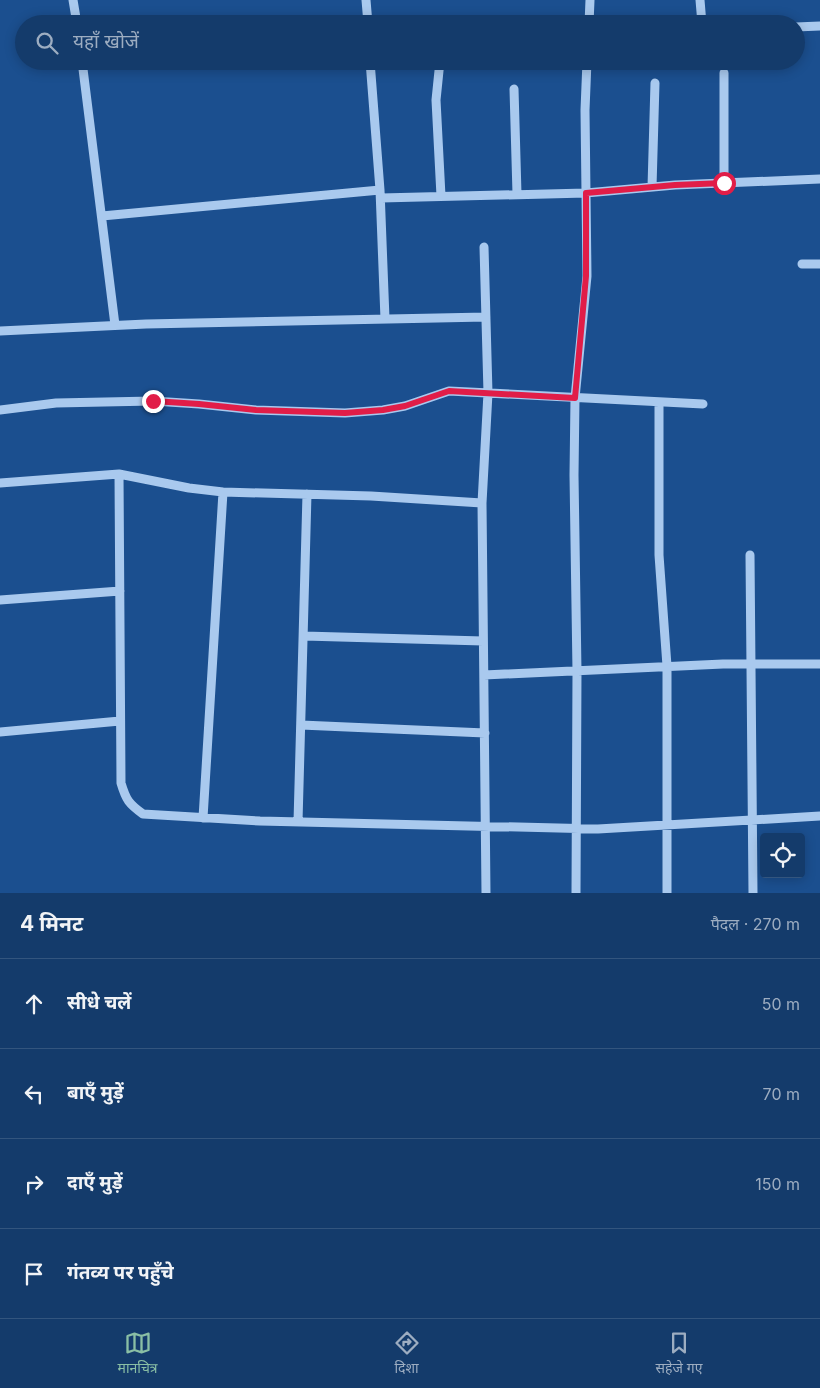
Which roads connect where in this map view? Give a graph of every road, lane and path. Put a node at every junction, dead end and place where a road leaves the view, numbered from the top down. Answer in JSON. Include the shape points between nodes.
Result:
{"nodes":[{"id":1,"x":73,"y":0,"type":"edge"},
{"id":2,"x":366,"y":0,"type":"edge"},
{"id":3,"x":590,"y":0,"type":"edge"},
{"id":4,"x":700,"y":0,"type":"edge"},
{"id":5,"x":75,"y":15,"type":"edge"},
{"id":6,"x":367,"y":15,"type":"edge"},
{"id":7,"x":589,"y":15,"type":"edge"},
{"id":8,"x":701,"y":15,"type":"edge"},
{"id":9,"x":820,"y":26,"type":"edge"},
{"id":10,"x":805,"y":27,"type":"edge"},
{"id":11,"x":83,"y":70,"type":"edge"},
{"id":12,"x":371,"y":70,"type":"edge"},
{"id":13,"x":439,"y":70,"type":"edge"},
{"id":14,"x":587,"y":70,"type":"edge"},
{"id":15,"x":724,"y":73,"type":"dead end"},
{"id":16,"x":655,"y":83,"type":"dead end"},
{"id":17,"x":514,"y":89,"type":"dead end"},
{"id":18,"x":820,"y":179,"type":"edge"},
{"id":19,"x":724,"y":183,"type":"junction"},
{"id":20,"x":652,"y":187,"type":"junction"},
{"id":21,"x":586,"y":193,"type":"junction"},
{"id":22,"x":381,"y":194,"type":"junction"},
{"id":23,"x":517,"y":194,"type":"junction"},
{"id":24,"x":441,"y":196,"type":"junction"},
{"id":25,"x":102,"y":216,"type":"junction"},
{"id":26,"x":484,"y":247,"type":"dead end"},
{"id":27,"x":802,"y":264,"type":"dead end"},
{"id":28,"x":820,"y":264,"type":"edge"},
{"id":29,"x":486,"y":317,"type":"junction"},
{"id":30,"x":385,"y":319,"type":"junction"},
{"id":31,"x":115,"y":325,"type":"junction"},
{"id":32,"x":0,"y":330,"type":"edge"},
{"id":33,"x":488,"y":393,"type":"junction"},
{"id":34,"x":575,"y":398,"type":"junction"},
{"id":35,"x":659,"y":402,"type":"junction"},
{"id":36,"x":703,"y":404,"type":"dead end"},
{"id":37,"x":0,"y":410,"type":"edge"},
{"id":38,"x":120,"y":474,"type":"junction"},
{"id":39,"x":0,"y":483,"type":"edge"},
{"id":40,"x":223,"y":492,"type":"junction"},
{"id":41,"x":307,"y":494,"type":"junction"},
{"id":42,"x":482,"y":503,"type":"junction"},
{"id":43,"x":750,"y":555,"type":"dead end"},
{"id":44,"x":120,"y":591,"type":"junction"},
{"id":45,"x":0,"y":600,"type":"edge"},
{"id":46,"x":304,"y":636,"type":"junction"},
{"id":47,"x":483,"y":641,"type":"junction"},
{"id":48,"x":750,"y":664,"type":"junction"},
{"id":49,"x":820,"y":664,"type":"edge"},
{"id":50,"x":666,"y":666,"type":"junction"},
{"id":51,"x":577,"y":671,"type":"junction"},
{"id":52,"x":484,"y":675,"type":"junction"},
{"id":53,"x":120,"y":721,"type":"junction"},
{"id":54,"x":301,"y":725,"type":"junction"},
{"id":55,"x":0,"y":732,"type":"edge"},
{"id":56,"x":485,"y":734,"type":"junction"},
{"id":57,"x":820,"y":816,"type":"edge"},
{"id":58,"x":203,"y":818,"type":"junction"},
{"id":59,"x":753,"y":820,"type":"junction"},
{"id":60,"x":298,"y":822,"type":"junction"},
{"id":61,"x":667,"y":825,"type":"junction"},
{"id":62,"x":486,"y":826,"type":"junction"},
{"id":63,"x":575,"y":827,"type":"junction"},
{"id":64,"x":486,"y":893,"type":"edge"},
{"id":65,"x":576,"y":893,"type":"edge"},
{"id":66,"x":667,"y":893,"type":"edge"},
{"id":67,"x":754,"y":893,"type":"edge"}],
"edges":[{"from":1,"to":5,"type":"street"},
{"from":2,"to":6,"type":"street"},
{"from":3,"to":7,"type":"street"},
{"from":4,"to":8,"type":"street"},
{"from":9,"to":10,"type":"street"},
{"from":11,"to":25,"type":"street"},
{"from":12,"to":22,"type":"street"},
{"from":13,"to":24,"type":"street","via":[[436,100]]},
{"from":14,"to":21,"type":"street"},
{"from":15,"to":19,"type":"street"},
{"from":16,"to":20,"type":"street"},
{"from":17,"to":23,"type":"street"},
{"from":18,"to":19,"type":"street"},
{"from":19,"to":20,"type":"street"},
{"from":20,"to":21,"type":"street"},
{"from":21,"to":23,"type":"street"},
{"from":21,"to":34,"type":"street","via":[[586,276]]},
{"from":22,"to":24,"type":"street"},
{"from":22,"to":25,"type":"street"},
{"from":22,"to":30,"type":"street"},
{"from":23,"to":24,"type":"street"},
{"from":25,"to":31,"type":"street"},
{"from":26,"to":29,"type":"street"},
{"from":27,"to":28,"type":"street"},
{"from":29,"to":30,"type":"street"},
{"from":29,"to":33,"type":"street"},
{"from":30,"to":31,"type":"street"},
{"from":31,"to":32,"type":"street"},
{"from":33,"to":34,"type":"street"},
{"from":33,"to":37,"type":"street","via":[[449,391],[405,406],[345,413],[256,410],[153,401],[56,403]]},
{"from":33,"to":42,"type":"street"},
{"from":34,"to":35,"type":"street"},
{"from":34,"to":51,"type":"street"},
{"from":35,"to":36,"type":"street"},
{"from":35,"to":50,"type":"street","via":[[659,555]]},
{"from":38,"to":39,"type":"street"},
{"from":38,"to":40,"type":"street"},
{"from":38,"to":44,"type":"street"},
{"from":40,"to":41,"type":"street"},
{"from":40,"to":58,"type":"street"},
{"from":41,"to":42,"type":"street"},
{"from":41,"to":46,"type":"street"},
{"from":42,"to":47,"type":"street"},
{"from":43,"to":48,"type":"street"},
{"from":44,"to":45,"type":"street"},
{"from":44,"to":53,"type":"street"},
{"from":46,"to":47,"type":"street"},
{"from":46,"to":54,"type":"street"},
{"from":47,"to":52,"type":"street"},
{"from":48,"to":49,"type":"street"},
{"from":48,"to":50,"type":"street"},
{"from":48,"to":59,"type":"street"},
{"from":50,"to":51,"type":"street"},
{"from":50,"to":61,"type":"street"},
{"from":51,"to":52,"type":"street"},
{"from":51,"to":63,"type":"street"},
{"from":52,"to":56,"type":"street"},
{"from":53,"to":55,"type":"street"},
{"from":53,"to":58,"type":"street","via":[[122,783],[132,806],[144,814]]},
{"from":54,"to":56,"type":"street"},
{"from":54,"to":60,"type":"street"},
{"from":56,"to":62,"type":"street"},
{"from":57,"to":59,"type":"street"},
{"from":58,"to":60,"type":"street"},
{"from":59,"to":61,"type":"street"},
{"from":59,"to":67,"type":"street"},
{"from":60,"to":62,"type":"street"},
{"from":61,"to":63,"type":"street"},
{"from":61,"to":66,"type":"street"},
{"from":62,"to":63,"type":"street"},
{"from":62,"to":64,"type":"street"},
{"from":63,"to":65,"type":"street"}]}
